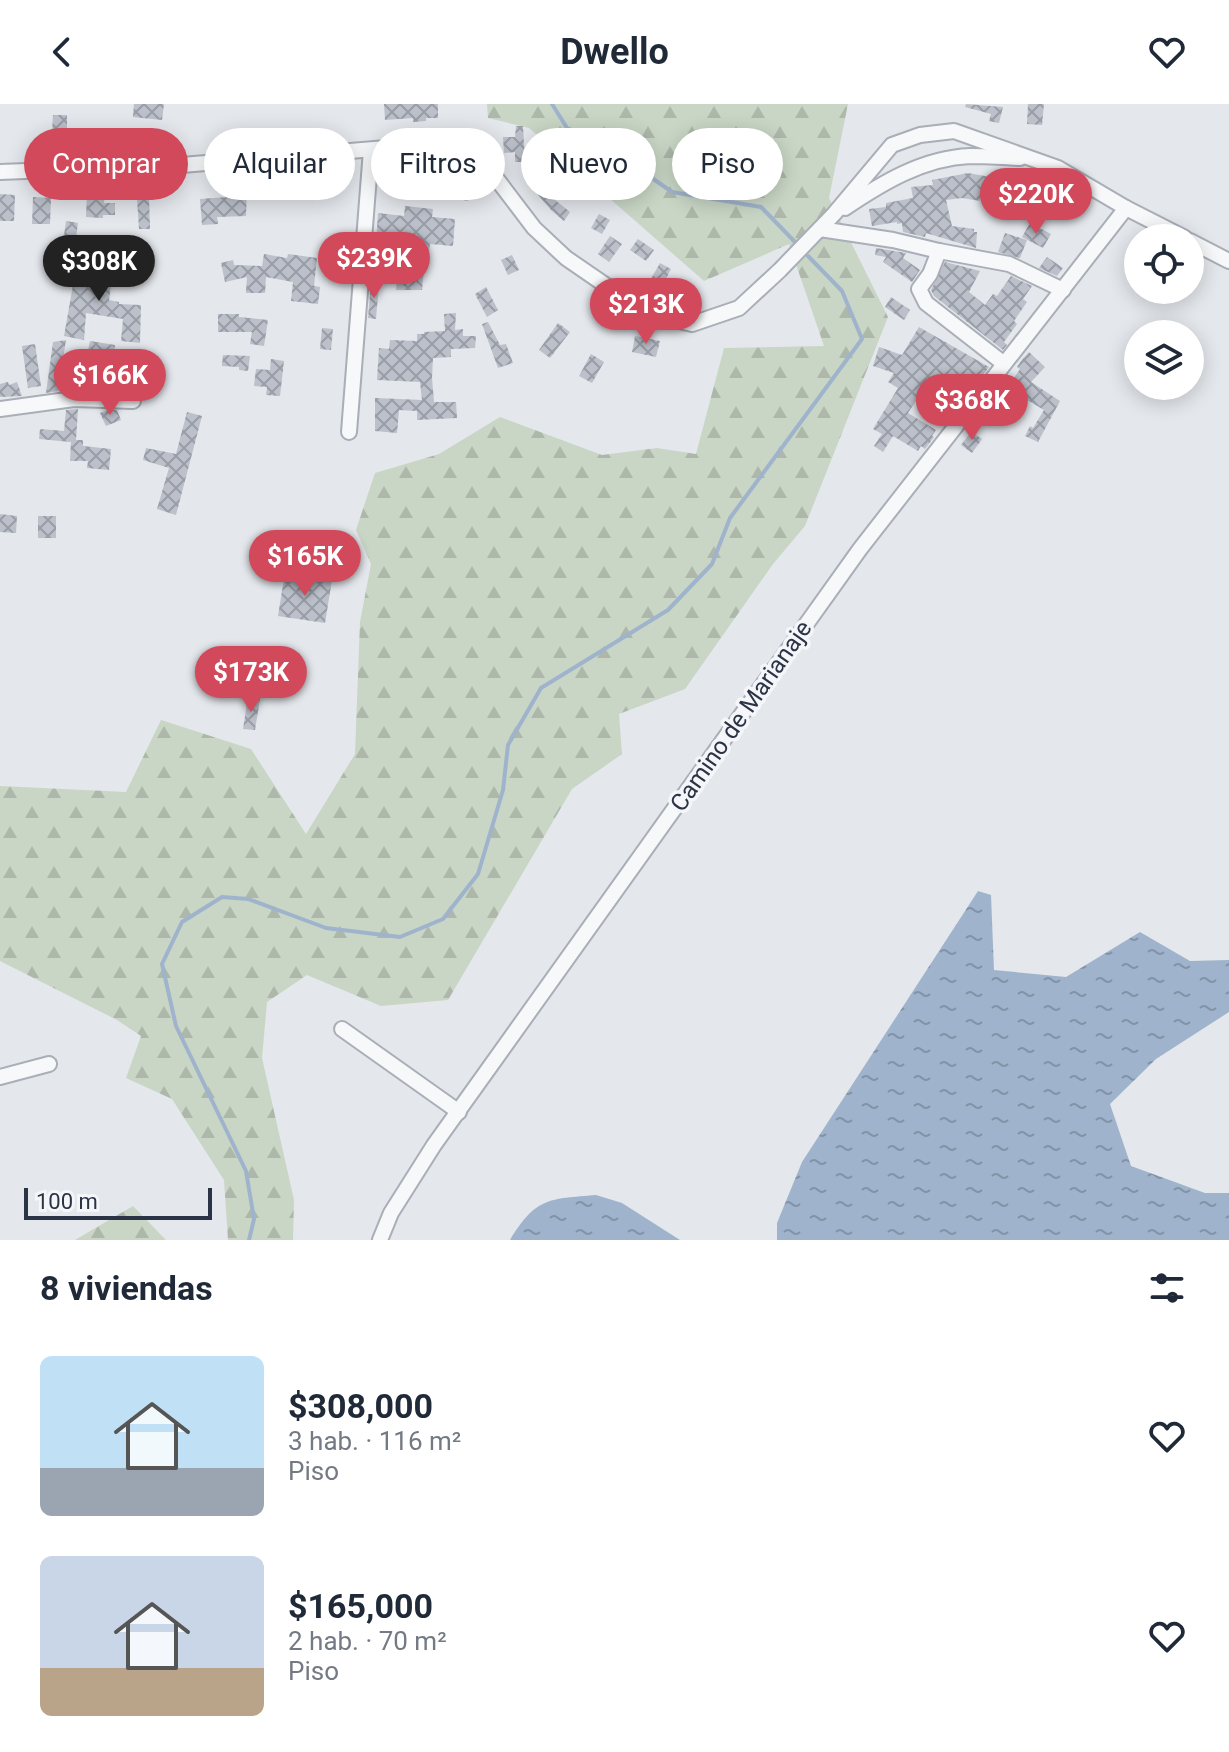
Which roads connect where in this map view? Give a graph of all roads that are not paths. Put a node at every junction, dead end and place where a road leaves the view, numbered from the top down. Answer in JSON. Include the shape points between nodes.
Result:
{"nodes":[{"id":1,"x":371,"y":150,"type":"joint"},
{"id":2,"x":1033,"y":158,"type":"junction"},
{"id":3,"x":0,"y":172,"type":"edge"},
{"id":4,"x":505,"y":190,"type":"edge"},
{"id":5,"x":1126,"y":208,"type":"junction"},
{"id":6,"x":834,"y":214,"type":"junction"},
{"id":7,"x":1157,"y":224,"type":"edge"},
{"id":8,"x":820,"y":229,"type":"junction"},
{"id":9,"x":1204,"y":248,"type":"edge"},
{"id":10,"x":939,"y":251,"type":"junction"},
{"id":11,"x":1229,"y":261,"type":"edge"},
{"id":12,"x":1063,"y":290,"type":"junction"},
{"id":13,"x":1003,"y":363,"type":"junction"},
{"id":14,"x":133,"y":401,"type":"dead end"},
{"id":15,"x":0,"y":409,"type":"edge"},
{"id":16,"x":349,"y":432,"type":"dead end"},
{"id":17,"x":342,"y":1029,"type":"dead end"},
{"id":18,"x":49,"y":1064,"type":"dead end"},
{"id":19,"x":0,"y":1077,"type":"edge"},
{"id":20,"x":459,"y":1112,"type":"junction"},
{"id":21,"x":380,"y":1240,"type":"edge"}],
"edges":[{"from":1,"to":3,"type":"street"},
{"from":1,"to":16,"type":"street"},
{"from":2,"to":5,"type":"street"},
{"from":2,"to":6,"type":"street","via":[[967,156],[923,165]]},
{"from":2,"to":6,"type":"street","via":[[954,131],[920,135],[892,145]]},
{"from":4,"to":8,"type":"street","via":[[566,258],[646,313],[692,324],[739,308]]},
{"from":5,"to":7,"type":"street"},
{"from":5,"to":12,"type":"street","name":"Camino de Marianaje"},
{"from":6,"to":8,"type":"street"},
{"from":8,"to":10,"type":"street"},
{"from":9,"to":11,"type":"street"},
{"from":10,"to":12,"type":"street","via":[[1009,264]]},
{"from":10,"to":13,"type":"street","via":[[919,289],[926,303]]},
{"from":12,"to":13,"type":"street","name":"Camino de Marianaje"},
{"from":13,"to":20,"type":"street","name":"Camino de Marianaje","via":[[860,549]]},
{"from":14,"to":15,"type":"street","via":[[74,399]]},
{"from":17,"to":20,"type":"street"},
{"from":18,"to":19,"type":"street"},
{"from":20,"to":21,"type":"street","name":"Camino de Marianaje","via":[[391,1213]]}]}
